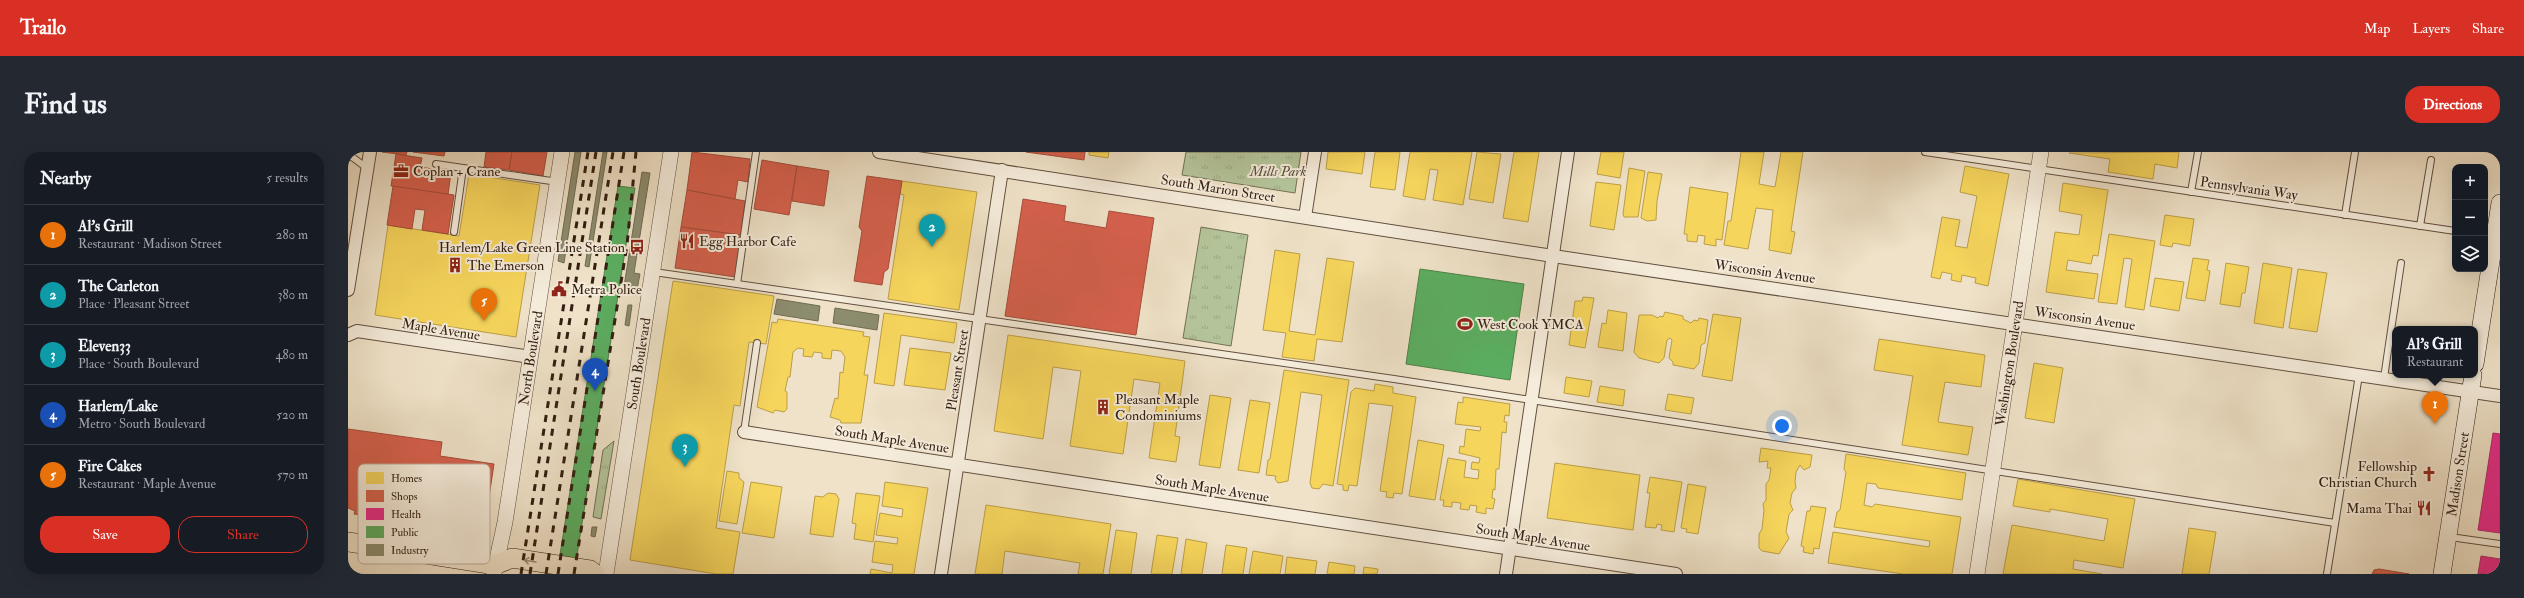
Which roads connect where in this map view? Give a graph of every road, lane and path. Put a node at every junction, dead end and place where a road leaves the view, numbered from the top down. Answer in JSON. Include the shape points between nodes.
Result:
{"nodes":[{"id":1,"x":370,"y":152,"type":"edge"},
{"id":2,"x":562,"y":152,"type":"edge"},
{"id":3,"x":671,"y":152,"type":"edge"},
{"id":4,"x":756,"y":152,"type":"edge"},
{"id":5,"x":879,"y":152,"type":"edge"},
{"id":6,"x":1315,"y":152,"type":"edge"},
{"id":7,"x":1568,"y":152,"type":"edge"},
{"id":8,"x":1925,"y":152,"type":"edge"},
{"id":9,"x":2041,"y":152,"type":"edge"},
{"id":10,"x":2198,"y":152,"type":"edge"},
{"id":11,"x":2355,"y":152,"type":"edge"},
{"id":12,"x":348,"y":154,"type":"edge"},
{"id":13,"x":937,"y":157,"type":"edge"},
{"id":14,"x":2431,"y":160,"type":"dead end"},
{"id":15,"x":436,"y":164,"type":"dead end"},
{"id":16,"x":367,"y":168,"type":"junction"},
{"id":17,"x":463,"y":168,"type":"junction"},
{"id":18,"x":2038,"y":169,"type":"junction"},
{"id":19,"x":1002,"y":170,"type":"junction"},
{"id":20,"x":558,"y":182,"type":"junction"},
{"id":21,"x":2192,"y":192,"type":"junction"},
{"id":22,"x":2500,"y":203,"type":"edge"},
{"id":23,"x":2345,"y":215,"type":"junction"},
{"id":24,"x":1305,"y":217,"type":"junction"},
{"id":25,"x":2420,"y":226,"type":"junction"},
{"id":26,"x":2452,"y":231,"type":"edge"},
{"id":27,"x":454,"y":232,"type":"dead end"},
{"id":28,"x":2490,"y":236,"type":"edge"},
{"id":29,"x":1553,"y":256,"type":"junction"},
{"id":30,"x":2402,"y":264,"type":"dead end"},
{"id":31,"x":652,"y":272,"type":"junction"},
{"id":32,"x":737,"y":284,"type":"junction"},
{"id":33,"x":348,"y":290,"type":"edge"},
{"id":34,"x":980,"y":319,"type":"junction"},
{"id":35,"x":2015,"y":323,"type":"junction"},
{"id":36,"x":2392,"y":326,"type":"edge"},
{"id":37,"x":2392,"y":327,"type":"edge"},
{"id":38,"x":348,"y":334,"type":"edge"},
{"id":39,"x":2478,"y":338,"type":"edge"},
{"id":40,"x":757,"y":343,"type":"dead end"},
{"id":41,"x":531,"y":357,"type":"junction"},
{"id":42,"x":2359,"y":374,"type":"junction"},
{"id":43,"x":2384,"y":378,"type":"junction"},
{"id":44,"x":2472,"y":383,"type":"edge"},
{"id":45,"x":2500,"y":396,"type":"edge"},
{"id":46,"x":1532,"y":400,"type":"junction"},
{"id":47,"x":744,"y":432,"type":"joint"},
{"id":48,"x":958,"y":464,"type":"junction"},
{"id":49,"x":1992,"y":470,"type":"junction"},
{"id":50,"x":2335,"y":523,"type":"junction"},
{"id":51,"x":2448,"y":537,"type":"junction"},
{"id":52,"x":348,"y":542,"type":"edge"},
{"id":53,"x":358,"y":544,"type":"edge"},
{"id":54,"x":2500,"y":544,"type":"edge"},
{"id":55,"x":1509,"y":548,"type":"junction"},
{"id":56,"x":462,"y":564,"type":"edge"},
{"id":57,"x":498,"y":571,"type":"edge"},
{"id":58,"x":595,"y":574,"type":"edge"},
{"id":59,"x":606,"y":574,"type":"edge"},
{"id":60,"x":941,"y":574,"type":"edge"},
{"id":61,"x":1506,"y":574,"type":"edge"},
{"id":62,"x":1676,"y":574,"type":"edge"},
{"id":63,"x":1977,"y":574,"type":"edge"},
{"id":64,"x":2327,"y":574,"type":"edge"},
{"id":65,"x":2442,"y":574,"type":"edge"}],
"edges":[{"from":1,"to":16,"type":"street"},
{"from":2,"to":20,"type":"street","name":"North Boulevard"},
{"from":3,"to":31,"type":"street","name":"South Boulevard"},
{"from":4,"to":32,"type":"lane"},
{"from":5,"to":13,"type":"street","name":"South Marion Street"},
{"from":6,"to":24,"type":"street"},
{"from":7,"to":29,"type":"street"},
{"from":8,"to":18,"type":"lane","name":"Pennsylvania Way"},
{"from":9,"to":18,"type":"street","name":"Washington Boulevard"},
{"from":10,"to":21,"type":"lane"},
{"from":11,"to":23,"type":"lane"},
{"from":12,"to":16,"type":"lane"},
{"from":13,"to":19,"type":"street","name":"South Marion Street"},
{"from":14,"to":25,"type":"lane"},
{"from":15,"to":17,"type":"lane"},
{"from":16,"to":33,"type":"street"},
{"from":17,"to":20,"type":"lane"},
{"from":17,"to":27,"type":"lane"},
{"from":18,"to":21,"type":"lane","name":"Pennsylvania Way"},
{"from":18,"to":35,"type":"street","name":"Washington Boulevard"},
{"from":19,"to":24,"type":"street","name":"South Marion Street"},
{"from":19,"to":34,"type":"street","name":"Pleasant Street"},
{"from":20,"to":41,"type":"street","name":"North Boulevard"},
{"from":21,"to":23,"type":"lane","name":"Pennsylvania Way"},
{"from":22,"to":28,"type":"main road"},
{"from":23,"to":25,"type":"lane","name":"Pennsylvania Way"},
{"from":24,"to":29,"type":"street","name":"South Marion Street"},
{"from":25,"to":26,"type":"lane","name":"Pennsylvania Way"},
{"from":28,"to":39,"type":"main road"},
{"from":29,"to":35,"type":"street","name":"Wisconsin Avenue"},
{"from":29,"to":46,"type":"street"},
{"from":30,"to":36,"type":"lane"},
{"from":31,"to":32,"type":"lane"},
{"from":31,"to":59,"type":"street","name":"South Boulevard"},
{"from":32,"to":34,"type":"lane","via":[[765,292]]},
{"from":34,"to":46,"type":"lane"},
{"from":34,"to":48,"type":"street","name":"Pleasant Street"},
{"from":35,"to":42,"type":"street","name":"Wisconsin Avenue"},
{"from":35,"to":49,"type":"street","name":"Washington Boulevard"},
{"from":37,"to":43,"type":"lane"},
{"from":38,"to":41,"type":"street","name":"Maple Avenue","via":[[357,332]]},
{"from":40,"to":47,"type":"lane"},
{"from":41,"to":57,"type":"street","name":"North Boulevard"},
{"from":42,"to":43,"type":"street","name":"Wisconsin Avenue"},
{"from":42,"to":50,"type":"lane"},
{"from":43,"to":44,"type":"street","name":"Wisconsin Avenue"},
{"from":44,"to":45,"type":"street","name":"Wisconsin Avenue"},
{"from":44,"to":51,"type":"main road","name":"Madison Street"},
{"from":46,"to":49,"type":"lane"},
{"from":46,"to":55,"type":"street"},
{"from":47,"to":48,"type":"street","name":"South Maple Avenue"},
{"from":48,"to":55,"type":"street","name":"South Maple Avenue"},
{"from":48,"to":60,"type":"street","name":"Pleasant Street"},
{"from":49,"to":50,"type":"lane"},
{"from":49,"to":63,"type":"street","name":"Washington Boulevard"},
{"from":50,"to":64,"type":"lane"},
{"from":51,"to":54,"type":"lane"},
{"from":51,"to":65,"type":"main road","name":"Madison Street"},
{"from":52,"to":53,"type":"main road"},
{"from":55,"to":61,"type":"street"},
{"from":55,"to":62,"type":"street","name":"South Maple Avenue"},
{"from":56,"to":57,"type":"main road"},
{"from":58,"to":57,"type":"main road","one_way":true,"via":[[590,570],[512,558]]}]}
